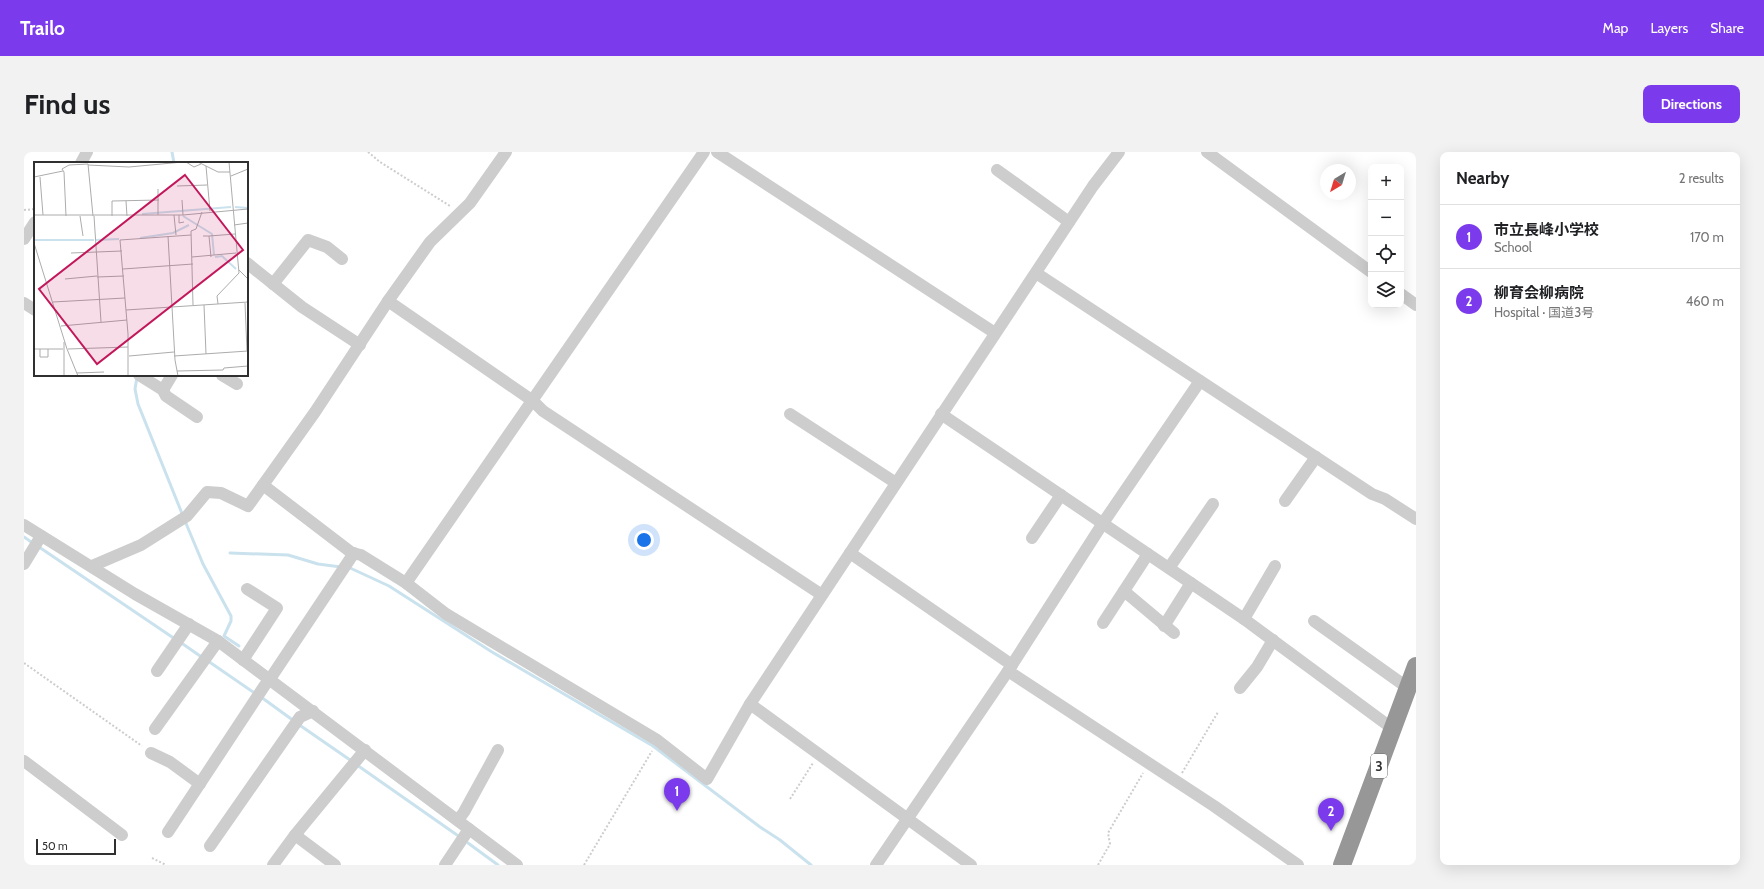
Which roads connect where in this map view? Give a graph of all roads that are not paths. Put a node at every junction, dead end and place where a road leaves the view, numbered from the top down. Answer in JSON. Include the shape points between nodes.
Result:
{"nodes":[{"id":1,"x":87,"y":152,"type":"edge"},
{"id":2,"x":506,"y":152,"type":"edge"},
{"id":3,"x":704,"y":152,"type":"edge"},
{"id":4,"x":717,"y":152,"type":"edge"},
{"id":5,"x":1119,"y":152,"type":"edge"},
{"id":6,"x":1207,"y":152,"type":"edge"},
{"id":7,"x":82,"y":162,"type":"edge"},
{"id":8,"x":997,"y":170,"type":"dead end"},
{"id":9,"x":1069,"y":222,"type":"junction"},
{"id":10,"x":34,"y":224,"type":"edge"},
{"id":11,"x":24,"y":239,"type":"edge"},
{"id":12,"x":342,"y":259,"type":"dead end"},
{"id":13,"x":248,"y":265,"type":"edge"},
{"id":14,"x":1368,"y":270,"type":"edge"},
{"id":15,"x":1036,"y":272,"type":"junction"},
{"id":16,"x":273,"y":284,"type":"junction"},
{"id":17,"x":1404,"y":296,"type":"edge"},
{"id":18,"x":388,"y":301,"type":"junction"},
{"id":19,"x":24,"y":303,"type":"edge"},
{"id":20,"x":1416,"y":305,"type":"edge"},
{"id":21,"x":34,"y":309,"type":"edge"},
{"id":22,"x":995,"y":333,"type":"junction"},
{"id":23,"x":360,"y":345,"type":"junction"},
{"id":24,"x":142,"y":376,"type":"edge"},
{"id":25,"x":171,"y":376,"type":"edge"},
{"id":26,"x":224,"y":376,"type":"edge"},
{"id":27,"x":1200,"y":380,"type":"junction"},
{"id":28,"x":237,"y":384,"type":"dead end"},
{"id":29,"x":163,"y":390,"type":"junction"},
{"id":30,"x":533,"y":401,"type":"junction"},
{"id":31,"x":790,"y":414,"type":"dead end"},
{"id":32,"x":941,"y":414,"type":"junction"},
{"id":33,"x":197,"y":417,"type":"dead end"},
{"id":34,"x":1316,"y":457,"type":"junction"},
{"id":35,"x":896,"y":483,"type":"junction"},
{"id":36,"x":263,"y":485,"type":"junction"},
{"id":37,"x":1061,"y":495,"type":"junction"},
{"id":38,"x":1285,"y":501,"type":"dead end"},
{"id":39,"x":1212,"y":504,"type":"dead end"},
{"id":40,"x":1416,"y":519,"type":"edge"},
{"id":41,"x":1103,"y":523,"type":"junction"},
{"id":42,"x":24,"y":525,"type":"edge"},
{"id":43,"x":41,"y":536,"type":"junction"},
{"id":44,"x":1032,"y":538,"type":"dead end"},
{"id":45,"x":354,"y":553,"type":"junction"},
{"id":46,"x":850,"y":553,"type":"junction"},
{"id":47,"x":1148,"y":554,"type":"junction"},
{"id":48,"x":24,"y":564,"type":"edge"},
{"id":49,"x":92,"y":566,"type":"junction"},
{"id":50,"x":1274,"y":566,"type":"dead end"},
{"id":51,"x":1170,"y":568,"type":"junction"},
{"id":52,"x":406,"y":583,"type":"junction"},
{"id":53,"x":1191,"y":583,"type":"junction"},
{"id":54,"x":247,"y":589,"type":"dead end"},
{"id":55,"x":1124,"y":591,"type":"junction"},
{"id":56,"x":822,"y":595,"type":"junction"},
{"id":57,"x":1244,"y":619,"type":"junction"},
{"id":58,"x":1314,"y":621,"type":"dead end"},
{"id":59,"x":189,"y":624,"type":"junction"},
{"id":60,"x":1103,"y":624,"type":"dead end"},
{"id":61,"x":1273,"y":640,"type":"junction"},
{"id":62,"x":218,"y":641,"type":"junction"},
{"id":63,"x":242,"y":660,"type":"junction"},
{"id":64,"x":1416,"y":666,"type":"edge"},
{"id":65,"x":1010,"y":668,"type":"junction"},
{"id":66,"x":158,"y":671,"type":"dead end"},
{"id":67,"x":267,"y":682,"type":"junction"},
{"id":68,"x":1240,"y":688,"type":"dead end"},
{"id":69,"x":1408,"y":688,"type":"junction"},
{"id":70,"x":750,"y":704,"type":"junction"},
{"id":71,"x":313,"y":711,"type":"junction"},
{"id":72,"x":155,"y":728,"type":"dead end"},
{"id":73,"x":1393,"y":728,"type":"junction"},
{"id":74,"x":365,"y":750,"type":"junction"},
{"id":75,"x":498,"y":750,"type":"dead end"},
{"id":76,"x":151,"y":753,"type":"road end"},
{"id":77,"x":24,"y":761,"type":"edge"},
{"id":78,"x":200,"y":784,"type":"junction"},
{"id":79,"x":908,"y":818,"type":"junction"},
{"id":80,"x":458,"y":820,"type":"junction"},
{"id":81,"x":469,"y":830,"type":"junction"},
{"id":82,"x":168,"y":832,"type":"dead end"},
{"id":83,"x":122,"y":835,"type":"dead end"},
{"id":84,"x":295,"y":835,"type":"junction"},
{"id":85,"x":210,"y":846,"type":"dead end"},
{"id":86,"x":273,"y":865,"type":"edge"},
{"id":87,"x":335,"y":865,"type":"edge"},
{"id":88,"x":445,"y":865,"type":"edge"},
{"id":89,"x":517,"y":865,"type":"edge"},
{"id":90,"x":876,"y":865,"type":"edge"},
{"id":91,"x":971,"y":865,"type":"edge"},
{"id":92,"x":1298,"y":865,"type":"edge"},
{"id":93,"x":1342,"y":865,"type":"edge"}],
"edges":[{"from":1,"to":7,"type":"street"},
{"from":2,"to":18,"type":"street","via":[[470,203],[430,242]]},
{"from":3,"to":30,"type":"street"},
{"from":4,"to":22,"type":"street"},
{"from":5,"to":9,"type":"street"},
{"from":6,"to":14,"type":"street"},
{"from":8,"to":9,"type":"street"},
{"from":9,"to":15,"type":"street"},
{"from":10,"to":11,"type":"street"},
{"from":12,"to":16,"type":"street","via":[[327,247],[308,240]]},
{"from":13,"to":16,"type":"street"},
{"from":15,"to":22,"type":"street"},
{"from":15,"to":27,"type":"street"},
{"from":16,"to":23,"type":"street","via":[[302,307]]},
{"from":17,"to":20,"type":"street"},
{"from":18,"to":23,"type":"street"},
{"from":18,"to":30,"type":"street"},
{"from":19,"to":21,"type":"street"},
{"from":22,"to":32,"type":"street"},
{"from":23,"to":36,"type":"street"},
{"from":24,"to":29,"type":"street"},
{"from":25,"to":29,"type":"street"},
{"from":26,"to":28,"type":"street"},
{"from":27,"to":34,"type":"street"},
{"from":27,"to":41,"type":"street"},
{"from":29,"to":33,"type":"street","via":[[166,396]]},
{"from":30,"to":52,"type":"street"},
{"from":30,"to":56,"type":"street","via":[[543,411]]},
{"from":31,"to":35,"type":"street"},
{"from":32,"to":35,"type":"street"},
{"from":32,"to":37,"type":"street"},
{"from":34,"to":38,"type":"street"},
{"from":34,"to":40,"type":"street"},
{"from":35,"to":46,"type":"street"},
{"from":36,"to":45,"type":"street"},
{"from":36,"to":49,"type":"street","via":[[248,506],[221,493],[207,492],[188,516],[141,545]]},
{"from":37,"to":41,"type":"street"},
{"from":37,"to":44,"type":"street"},
{"from":39,"to":51,"type":"street"},
{"from":41,"to":47,"type":"street"},
{"from":41,"to":65,"type":"street"},
{"from":42,"to":43,"type":"street"},
{"from":43,"to":48,"type":"street"},
{"from":43,"to":49,"type":"street"},
{"from":45,"to":52,"type":"street","via":[[362,555]]},
{"from":45,"to":67,"type":"street"},
{"from":46,"to":56,"type":"street"},
{"from":46,"to":65,"type":"street"},
{"from":47,"to":51,"type":"street"},
{"from":47,"to":55,"type":"street"},
{"from":49,"to":59,"type":"street"},
{"from":50,"to":57,"type":"street"},
{"from":51,"to":53,"type":"street"},
{"from":52,"to":70,"type":"street","via":[[446,614],[656,740],[707,778]]},
{"from":53,"to":55,"type":"street","via":[[1169,629]]},
{"from":53,"to":57,"type":"street"},
{"from":54,"to":63,"type":"street","via":[[277,608]]},
{"from":55,"to":60,"type":"street"},
{"from":56,"to":70,"type":"street"},
{"from":57,"to":61,"type":"street"},
{"from":58,"to":69,"type":"street"},
{"from":59,"to":62,"type":"street"},
{"from":59,"to":66,"type":"street"},
{"from":61,"to":68,"type":"street","via":[[1257,667]]},
{"from":61,"to":73,"type":"street"},
{"from":62,"to":63,"type":"street"},
{"from":62,"to":72,"type":"street"},
{"from":63,"to":67,"type":"street"},
{"from":64,"to":69,"type":"highway","number":"3"},
{"from":65,"to":79,"type":"street"},
{"from":65,"to":92,"type":"street"},
{"from":67,"to":71,"type":"street"},
{"from":67,"to":78,"type":"street"},
{"from":69,"to":73,"type":"highway","number":"3"},
{"from":70,"to":79,"type":"street"},
{"from":71,"to":74,"type":"street"},
{"from":71,"to":85,"type":"street","via":[[300,717]]},
{"from":73,"to":93,"type":"highway","number":"3"},
{"from":74,"to":80,"type":"street"},
{"from":74,"to":84,"type":"street"},
{"from":75,"to":80,"type":"street"},
{"from":76,"to":78,"type":"street","via":[[170,762]]},
{"from":77,"to":83,"type":"street"},
{"from":78,"to":82,"type":"street"},
{"from":79,"to":90,"type":"street"},
{"from":79,"to":91,"type":"street"},
{"from":80,"to":81,"type":"street"},
{"from":81,"to":88,"type":"street"},
{"from":81,"to":89,"type":"street"},
{"from":84,"to":86,"type":"street"},
{"from":84,"to":87,"type":"street"}]}
